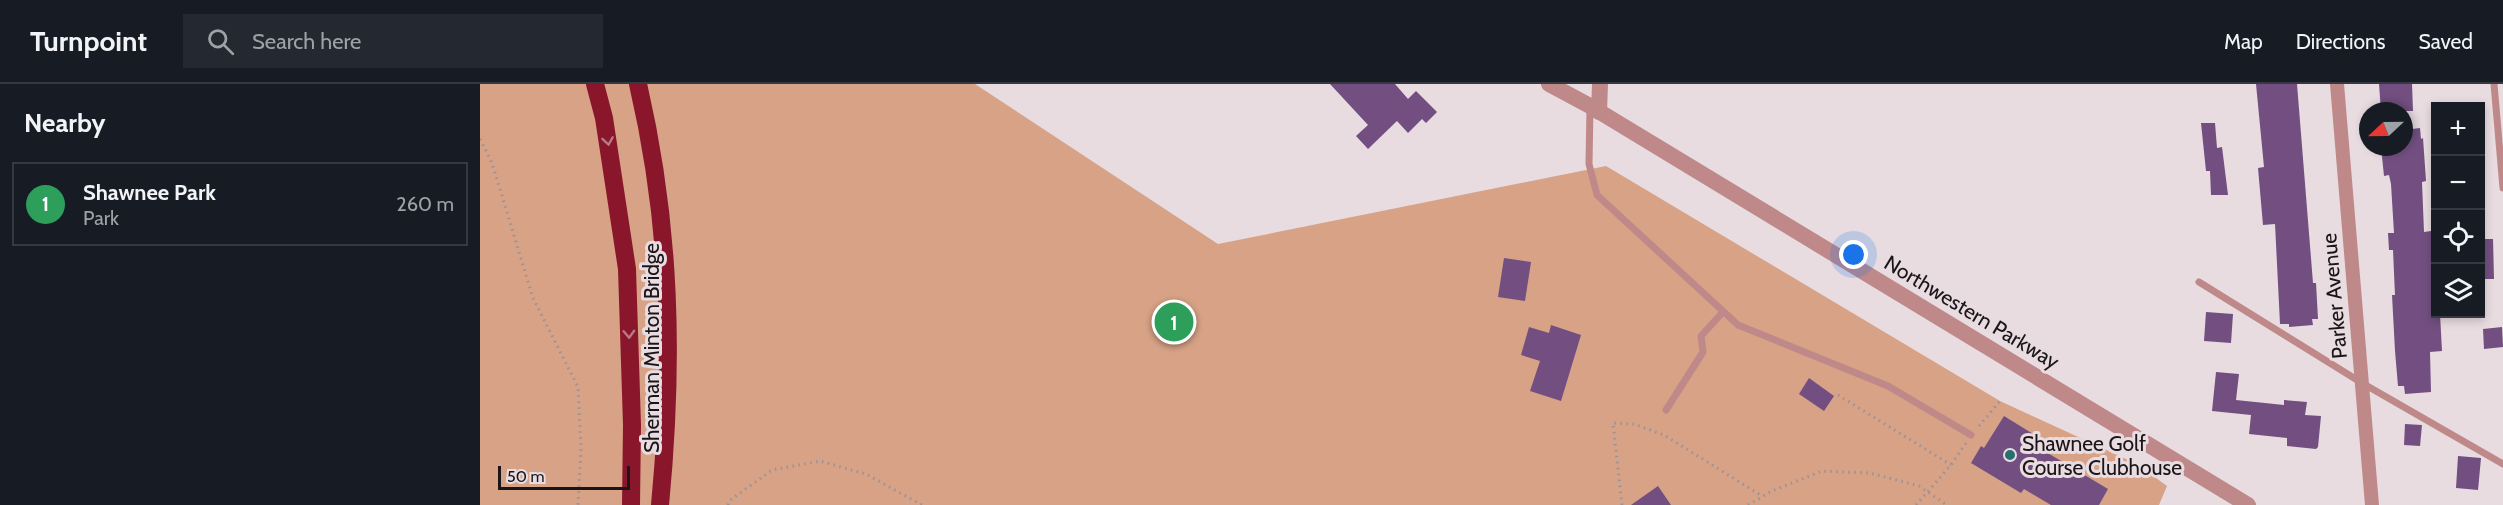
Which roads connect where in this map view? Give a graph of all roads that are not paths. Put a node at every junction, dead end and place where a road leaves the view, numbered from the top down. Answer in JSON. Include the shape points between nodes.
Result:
{"nodes":[{"id":1,"x":595,"y":84,"type":"edge"},
{"id":2,"x":638,"y":84,"type":"edge"},
{"id":3,"x":650,"y":84,"type":"edge"},
{"id":4,"x":1549,"y":84,"type":"edge"},
{"id":5,"x":1600,"y":84,"type":"edge"},
{"id":6,"x":2337,"y":84,"type":"edge"},
{"id":7,"x":2494,"y":84,"type":"edge"},
{"id":8,"x":1594,"y":109,"type":"junction"},
{"id":9,"x":2503,"y":188,"type":"edge"},
{"id":10,"x":2199,"y":282,"type":"dead end"},
{"id":11,"x":1723,"y":312,"type":"junction"},
{"id":12,"x":2362,"y":383,"type":"junction"},
{"id":13,"x":1666,"y":410,"type":"dead end"},
{"id":14,"x":1971,"y":435,"type":"road end"},
{"id":15,"x":2503,"y":464,"type":"edge"},
{"id":16,"x":631,"y":505,"type":"edge"},
{"id":17,"x":660,"y":505,"type":"edge"},
{"id":18,"x":670,"y":505,"type":"edge"},
{"id":19,"x":2248,"y":505,"type":"edge"},
{"id":20,"x":2372,"y":505,"type":"edge"}],
"edges":[{"from":1,"to":16,"type":"highway","name":"Sherman Minton Bridge","one_way":true,"via":[[604,118],[627,269],[633,425]]},
{"from":2,"to":17,"type":"highway","via":[[651,139],[662,218],[668,326],[667,429]]},
{"from":3,"to":18,"type":"highway","name":"Sherman Minton Bridge","via":[[663,152],[676,266],[677,406]]},
{"from":4,"to":8,"type":"street","name":"Northwestern Parkway"},
{"from":5,"to":8,"type":"street"},
{"from":6,"to":12,"type":"street","name":"Parker Avenue"},
{"from":7,"to":9,"type":"lane"},
{"from":8,"to":11,"type":"lane","via":[[1589,164],[1597,195]]},
{"from":8,"to":19,"type":"street","name":"Northwestern Parkway"},
{"from":10,"to":12,"type":"lane"},
{"from":11,"to":13,"type":"lane","via":[[1701,336],[1703,352]]},
{"from":11,"to":14,"type":"lane","via":[[1738,325],[1888,386]]},
{"from":12,"to":15,"type":"lane"},
{"from":12,"to":20,"type":"street","name":"Parker Avenue"}]}
